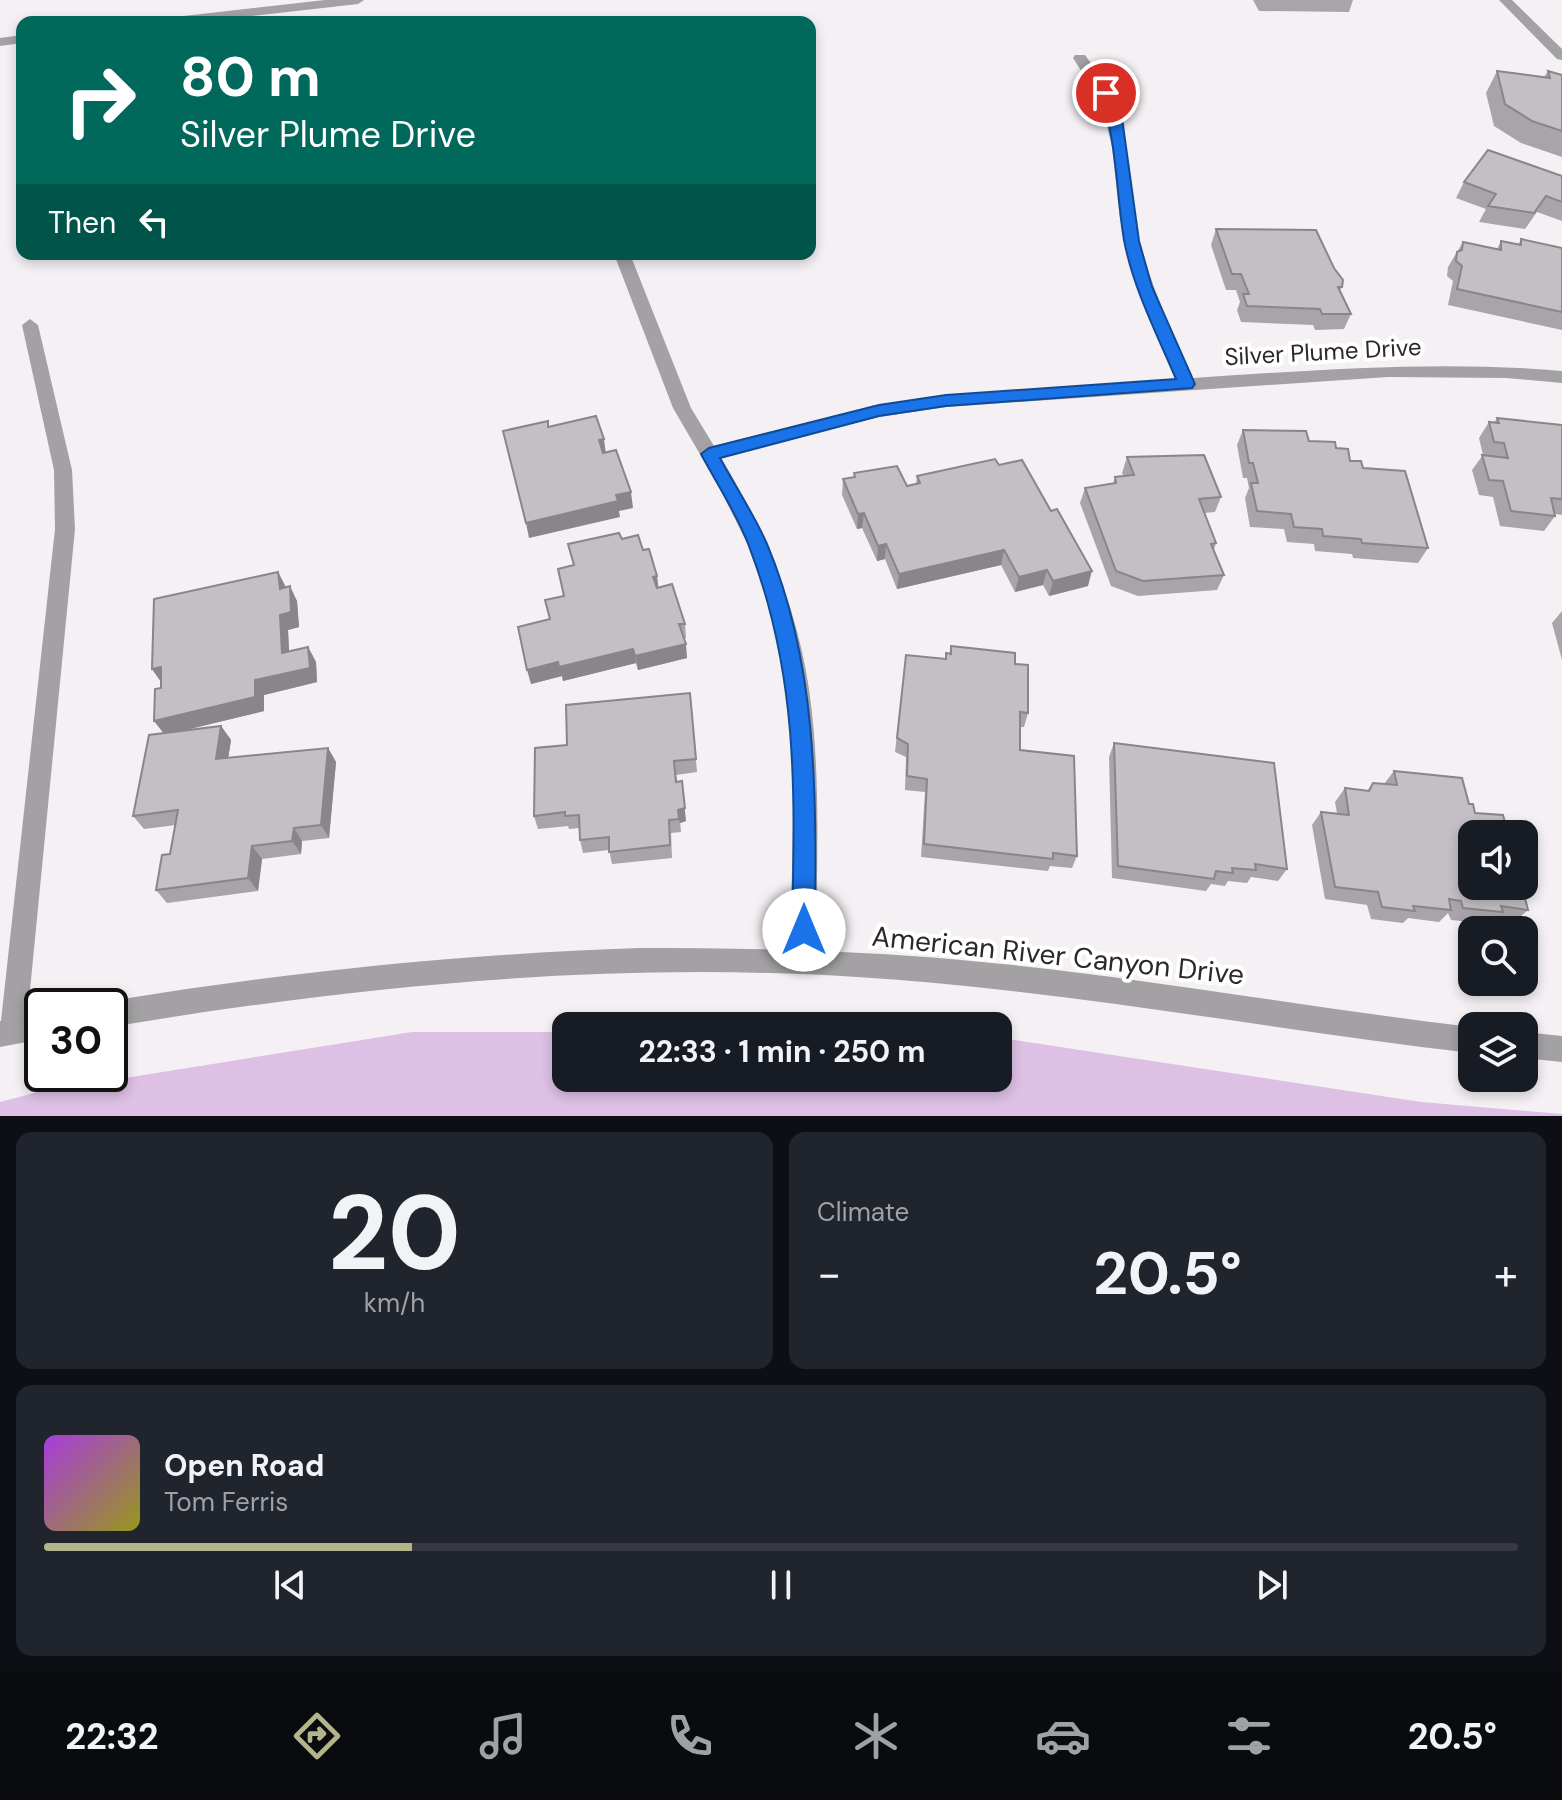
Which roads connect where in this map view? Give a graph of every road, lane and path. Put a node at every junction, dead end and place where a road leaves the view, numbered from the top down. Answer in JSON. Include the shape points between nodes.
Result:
{"nodes":[{"id":1,"x":358,"y":0,"type":"edge"},
{"id":2,"x":1505,"y":0,"type":"edge"},
{"id":3,"x":218,"y":16,"type":"edge"},
{"id":4,"x":1562,"y":56,"type":"edge"},
{"id":5,"x":1080,"y":58,"type":"dead end"},
{"id":6,"x":624,"y":260,"type":"edge"},
{"id":7,"x":30,"y":325,"type":"dead end"},
{"id":8,"x":1562,"y":377,"type":"edge"},
{"id":9,"x":1187,"y":384,"type":"junction"},
{"id":10,"x":709,"y":454,"type":"junction"},
{"id":11,"x":803,"y":962,"type":"junction"},
{"id":12,"x":128,"y":1011,"type":"edge"},
{"id":13,"x":6,"y":1033,"type":"edge"},
{"id":14,"x":1458,"y":1038,"type":"edge"},
{"id":15,"x":1538,"y":1046,"type":"edge"},
{"id":16,"x":1562,"y":1049,"type":"edge"}],
"edges":[{"from":1,"to":3,"type":"street"},
{"from":2,"to":4,"type":"street"},
{"from":5,"to":9,"type":"street","via":[[1106,93],[1116,118],[1132,241],[1145,287]]},
{"from":6,"to":10,"type":"street","via":[[682,408]]},
{"from":7,"to":13,"type":"street","via":[[63,470],[65,529]]},
{"from":8,"to":9,"type":"street","name":"Silver Plume Drive","via":[[1414,370]]},
{"from":9,"to":10,"type":"street","name":"Silver Plume Drive","via":[[919,405],[801,428]]},
{"from":10,"to":11,"type":"street","via":[[757,543],[781,611],[798,688],[805,773]]},
{"from":11,"to":12,"type":"street","name":"American River Canyon Drive","via":[[647,959],[437,969],[223,993]]},
{"from":11,"to":14,"type":"street","name":"American River Canyon Drive","via":[[975,973]]},
{"from":15,"to":16,"type":"street"}]}
